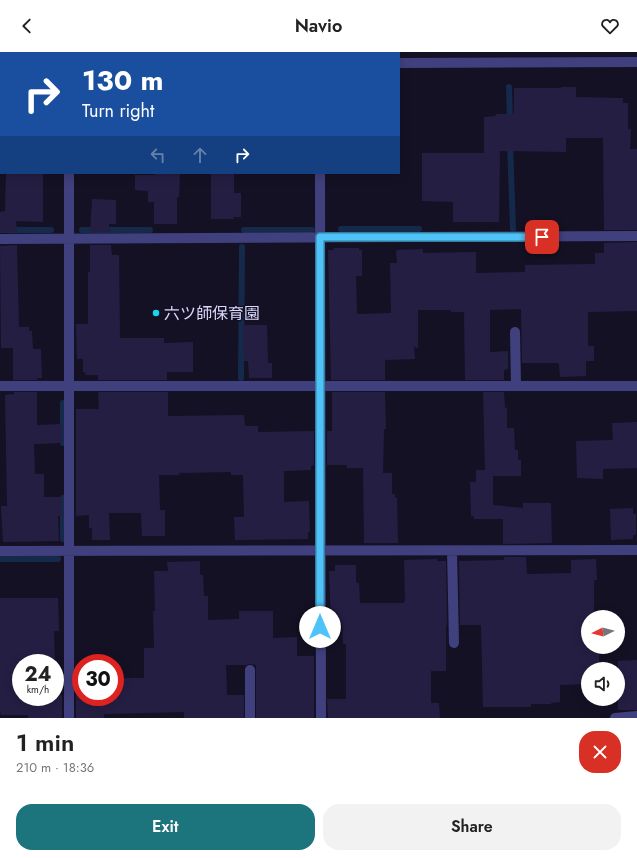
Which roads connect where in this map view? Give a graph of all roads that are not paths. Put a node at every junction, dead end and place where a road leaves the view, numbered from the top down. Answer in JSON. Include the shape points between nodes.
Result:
{"nodes":[{"id":1,"x":400,"y":62,"type":"edge"},
{"id":2,"x":637,"y":62,"type":"edge"},
{"id":3,"x":69,"y":174,"type":"edge"},
{"id":4,"x":320,"y":174,"type":"edge"},
{"id":5,"x":637,"y":236,"type":"edge"},
{"id":6,"x":320,"y":237,"type":"junction"},
{"id":7,"x":0,"y":239,"type":"edge"},
{"id":8,"x":69,"y":239,"type":"junction"},
{"id":9,"x":515,"y":332,"type":"dead end"},
{"id":10,"x":0,"y":386,"type":"edge"},
{"id":11,"x":69,"y":386,"type":"junction"},
{"id":12,"x":320,"y":386,"type":"junction"},
{"id":13,"x":516,"y":386,"type":"junction"},
{"id":14,"x":637,"y":386,"type":"edge"},
{"id":15,"x":637,"y":550,"type":"edge"},
{"id":16,"x":0,"y":551,"type":"edge"},
{"id":17,"x":68,"y":551,"type":"junction"},
{"id":18,"x":320,"y":551,"type":"junction"},
{"id":19,"x":452,"y":551,"type":"junction"},
{"id":20,"x":454,"y":643,"type":"dead end"},
{"id":21,"x":250,"y":670,"type":"dead end"},
{"id":22,"x":637,"y":716,"type":"edge"},
{"id":23,"x":69,"y":718,"type":"edge"},
{"id":24,"x":250,"y":718,"type":"edge"},
{"id":25,"x":321,"y":718,"type":"edge"},
{"id":26,"x":615,"y":718,"type":"edge"}],
"edges":[{"from":1,"to":2,"type":"street"},
{"from":3,"to":8,"type":"street"},
{"from":4,"to":6,"type":"street"},
{"from":5,"to":6,"type":"street"},
{"from":6,"to":8,"type":"street"},
{"from":6,"to":12,"type":"street"},
{"from":7,"to":8,"type":"street"},
{"from":8,"to":11,"type":"street"},
{"from":9,"to":13,"type":"street"},
{"from":10,"to":11,"type":"street"},
{"from":11,"to":12,"type":"street"},
{"from":11,"to":17,"type":"street"},
{"from":12,"to":13,"type":"street"},
{"from":12,"to":18,"type":"street"},
{"from":13,"to":14,"type":"street"},
{"from":15,"to":19,"type":"street"},
{"from":16,"to":17,"type":"street"},
{"from":17,"to":18,"type":"street"},
{"from":17,"to":23,"type":"street"},
{"from":18,"to":19,"type":"street"},
{"from":18,"to":25,"type":"street"},
{"from":19,"to":20,"type":"street"},
{"from":21,"to":24,"type":"street"},
{"from":22,"to":26,"type":"street"}]}
